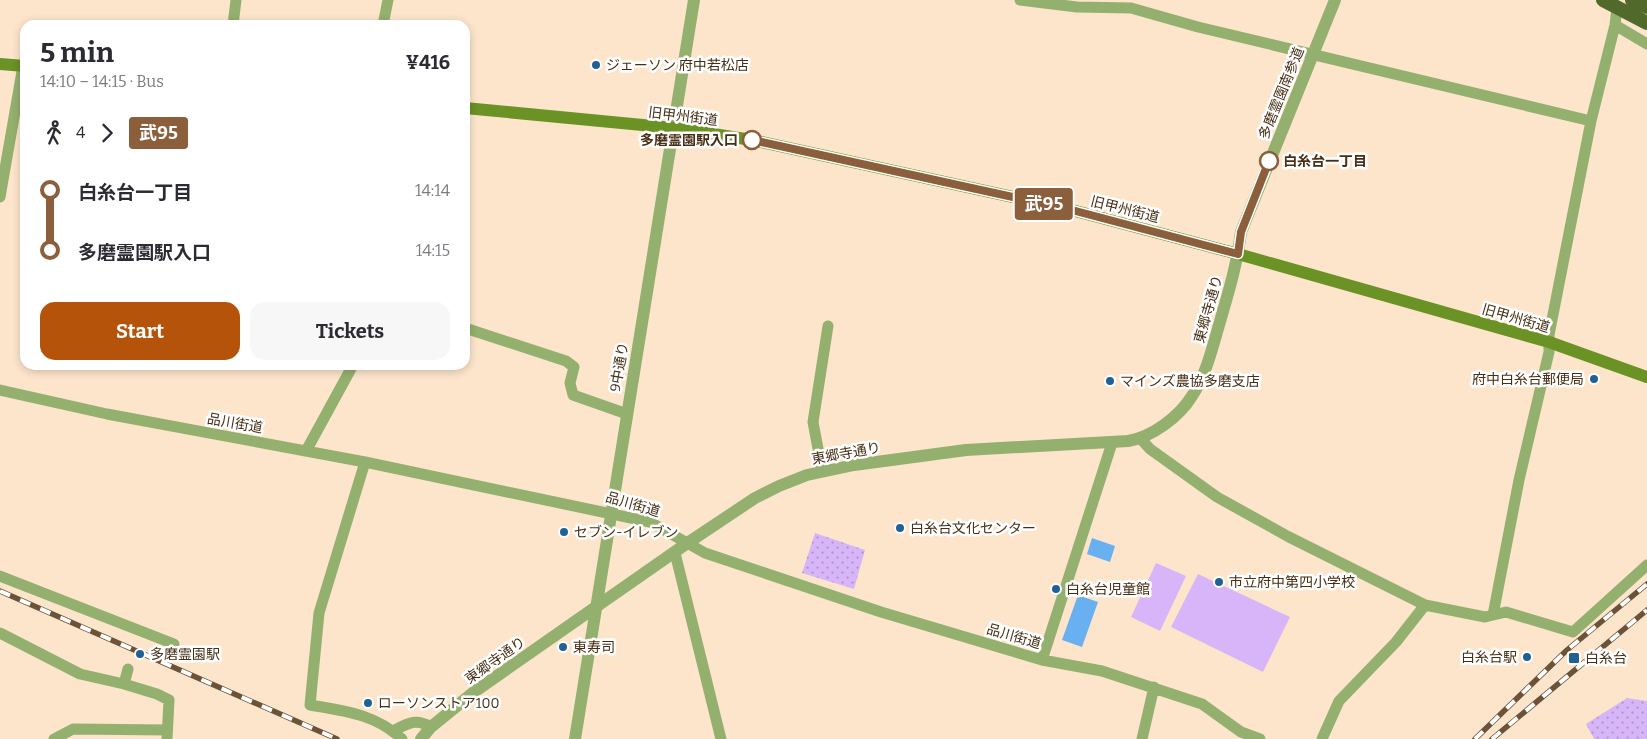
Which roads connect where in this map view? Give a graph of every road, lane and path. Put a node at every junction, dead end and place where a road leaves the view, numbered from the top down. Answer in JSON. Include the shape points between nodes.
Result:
{"nodes":[{"id":1,"x":236,"y":0,"type":"edge"},
{"id":2,"x":388,"y":0,"type":"edge"},
{"id":3,"x":694,"y":0,"type":"edge"},
{"id":4,"x":1020,"y":0,"type":"edge"},
{"id":5,"x":1334,"y":0,"type":"edge"},
{"id":6,"x":1603,"y":0,"type":"edge"},
{"id":7,"x":1617,"y":8,"type":"junction"},
{"id":8,"x":234,"y":20,"type":"edge"},
{"id":9,"x":384,"y":20,"type":"edge"},
{"id":10,"x":1647,"y":23,"type":"edge"},
{"id":11,"x":1615,"y":25,"type":"junction"},
{"id":12,"x":1647,"y":44,"type":"edge"},
{"id":13,"x":1313,"y":53,"type":"junction"},
{"id":14,"x":0,"y":64,"type":"edge"},
{"id":15,"x":20,"y":66,"type":"edge"},
{"id":16,"x":20,"y":88,"type":"edge"},
{"id":17,"x":470,"y":108,"type":"edge"},
{"id":18,"x":1591,"y":121,"type":"junction"},
{"id":19,"x":674,"y":128,"type":"junction"},
{"id":20,"x":0,"y":197,"type":"edge"},
{"id":21,"x":1238,"y":254,"type":"junction"},
{"id":22,"x":828,"y":326,"type":"dead end"},
{"id":23,"x":470,"y":330,"type":"edge"},
{"id":24,"x":1549,"y":342,"type":"junction"},
{"id":25,"x":350,"y":370,"type":"edge"},
{"id":26,"x":1647,"y":377,"type":"edge"},
{"id":27,"x":0,"y":390,"type":"edge"},
{"id":28,"x":626,"y":414,"type":"junction"},
{"id":29,"x":1141,"y":439,"type":"junction"},
{"id":30,"x":1112,"y":443,"type":"junction"},
{"id":31,"x":306,"y":451,"type":"junction"},
{"id":32,"x":365,"y":462,"type":"junction"},
{"id":33,"x":822,"y":470,"type":"junction"},
{"id":34,"x":610,"y":512,"type":"junction"},
{"id":35,"x":686,"y":544,"type":"junction"},
{"id":36,"x":675,"y":553,"type":"junction"},
{"id":37,"x":1647,"y":565,"type":"edge"},
{"id":38,"x":0,"y":576,"type":"edge"},
{"id":39,"x":1426,"y":605,"type":"junction"},
{"id":40,"x":594,"y":608,"type":"junction"},
{"id":41,"x":1493,"y":614,"type":"junction"},
{"id":42,"x":0,"y":633,"type":"edge"},
{"id":43,"x":174,"y":644,"type":"dead end"},
{"id":44,"x":1042,"y":660,"type":"junction"},
{"id":45,"x":128,"y":669,"type":"dead end"},
{"id":46,"x":124,"y":684,"type":"junction"},
{"id":47,"x":1154,"y":687,"type":"junction"},
{"id":48,"x":431,"y":727,"type":"junction"},
{"id":49,"x":393,"y":731,"type":"junction"},
{"id":50,"x":167,"y":734,"type":"edge"},
{"id":51,"x":54,"y":739,"type":"edge"},
{"id":52,"x":402,"y":739,"type":"edge"},
{"id":53,"x":421,"y":739,"type":"edge"},
{"id":54,"x":574,"y":739,"type":"edge"},
{"id":55,"x":721,"y":739,"type":"edge"},
{"id":56,"x":1142,"y":739,"type":"edge"},
{"id":57,"x":1260,"y":739,"type":"edge"},
{"id":58,"x":1322,"y":739,"type":"edge"}],
"edges":[{"from":1,"to":8,"type":"street"},
{"from":2,"to":9,"type":"street"},
{"from":3,"to":19,"type":"street","name":"9中通り"},
{"from":4,"to":13,"type":"street","via":[[1077,7],[1131,8]]},
{"from":5,"to":13,"type":"street","name":"多磨霊園南参道"},
{"from":6,"to":7,"type":"highway"},
{"from":7,"to":10,"type":"highway"},
{"from":7,"to":11,"type":"street"},
{"from":11,"to":12,"type":"street"},
{"from":11,"to":18,"type":"street"},
{"from":13,"to":18,"type":"street"},
{"from":13,"to":21,"type":"street","name":"多磨霊園南参道","via":[[1241,232]]},
{"from":14,"to":15,"type":"main road"},
{"from":16,"to":20,"type":"street"},
{"from":17,"to":19,"type":"main road","name":"旧甲州街道"},
{"from":18,"to":24,"type":"street"},
{"from":19,"to":21,"type":"main road","name":"旧甲州街道","via":[[752,140],[1068,209]]},
{"from":19,"to":28,"type":"street","name":"9中通り"},
{"from":21,"to":24,"type":"main road","name":"旧甲州街道"},
{"from":21,"to":29,"type":"street","name":"東郷寺通り","via":[[1201,380],[1181,410]]},
{"from":22,"to":33,"type":"street","via":[[813,422]]},
{"from":23,"to":28,"type":"street","via":[[566,361],[574,367],[570,383],[572,395]]},
{"from":24,"to":26,"type":"main road","name":"旧甲州街道"},
{"from":24,"to":41,"type":"street"},
{"from":25,"to":31,"type":"street"},
{"from":27,"to":31,"type":"street","name":"品川街道","via":[[107,414]]},
{"from":28,"to":34,"type":"street","name":"9中通り"},
{"from":29,"to":30,"type":"street","name":"東郷寺通り"},
{"from":29,"to":39,"type":"street","via":[[1217,497]]},
{"from":30,"to":33,"type":"street","name":"東郷寺通り","via":[[966,450]]},
{"from":30,"to":44,"type":"street"},
{"from":31,"to":32,"type":"street","name":"品川街道"},
{"from":32,"to":34,"type":"street","name":"品川街道"},
{"from":32,"to":49,"type":"street","via":[[319,613],[310,705],[355,714],[383,723]]},
{"from":33,"to":35,"type":"street","name":"東郷寺通り","via":[[755,498]]},
{"from":34,"to":35,"type":"street","name":"品川街道","via":[[650,522]]},
{"from":34,"to":40,"type":"street","name":"9中通り"},
{"from":35,"to":36,"type":"street","name":"東郷寺通り"},
{"from":35,"to":44,"type":"street","name":"品川街道","via":[[881,612]]},
{"from":36,"to":40,"type":"street","name":"東郷寺通り"},
{"from":36,"to":55,"type":"street"},
{"from":37,"to":41,"type":"street","via":[[1573,632],[1506,612]]},
{"from":38,"to":43,"type":"street"},
{"from":39,"to":41,"type":"street","via":[[1485,617]]},
{"from":39,"to":58,"type":"street","via":[[1396,642],[1339,701]]},
{"from":40,"to":48,"type":"street","name":"東郷寺通り","via":[[474,692]]},
{"from":40,"to":54,"type":"street","name":"9中通り"},
{"from":42,"to":46,"type":"street","via":[[80,674]]},
{"from":44,"to":47,"type":"street","name":"品川街道","via":[[1102,671]]},
{"from":45,"to":46,"type":"street"},
{"from":46,"to":50,"type":"street","via":[[169,700]]},
{"from":47,"to":56,"type":"street"},
{"from":47,"to":57,"type":"street","name":"品川街道","via":[[1202,704],[1241,732]]},
{"from":48,"to":49,"type":"street","via":[[422,721],[413,721]]},
{"from":48,"to":53,"type":"street","name":"東郷寺通り"},
{"from":49,"to":52,"type":"street"},
{"from":50,"to":51,"type":"street","via":[[73,730]]}]}
